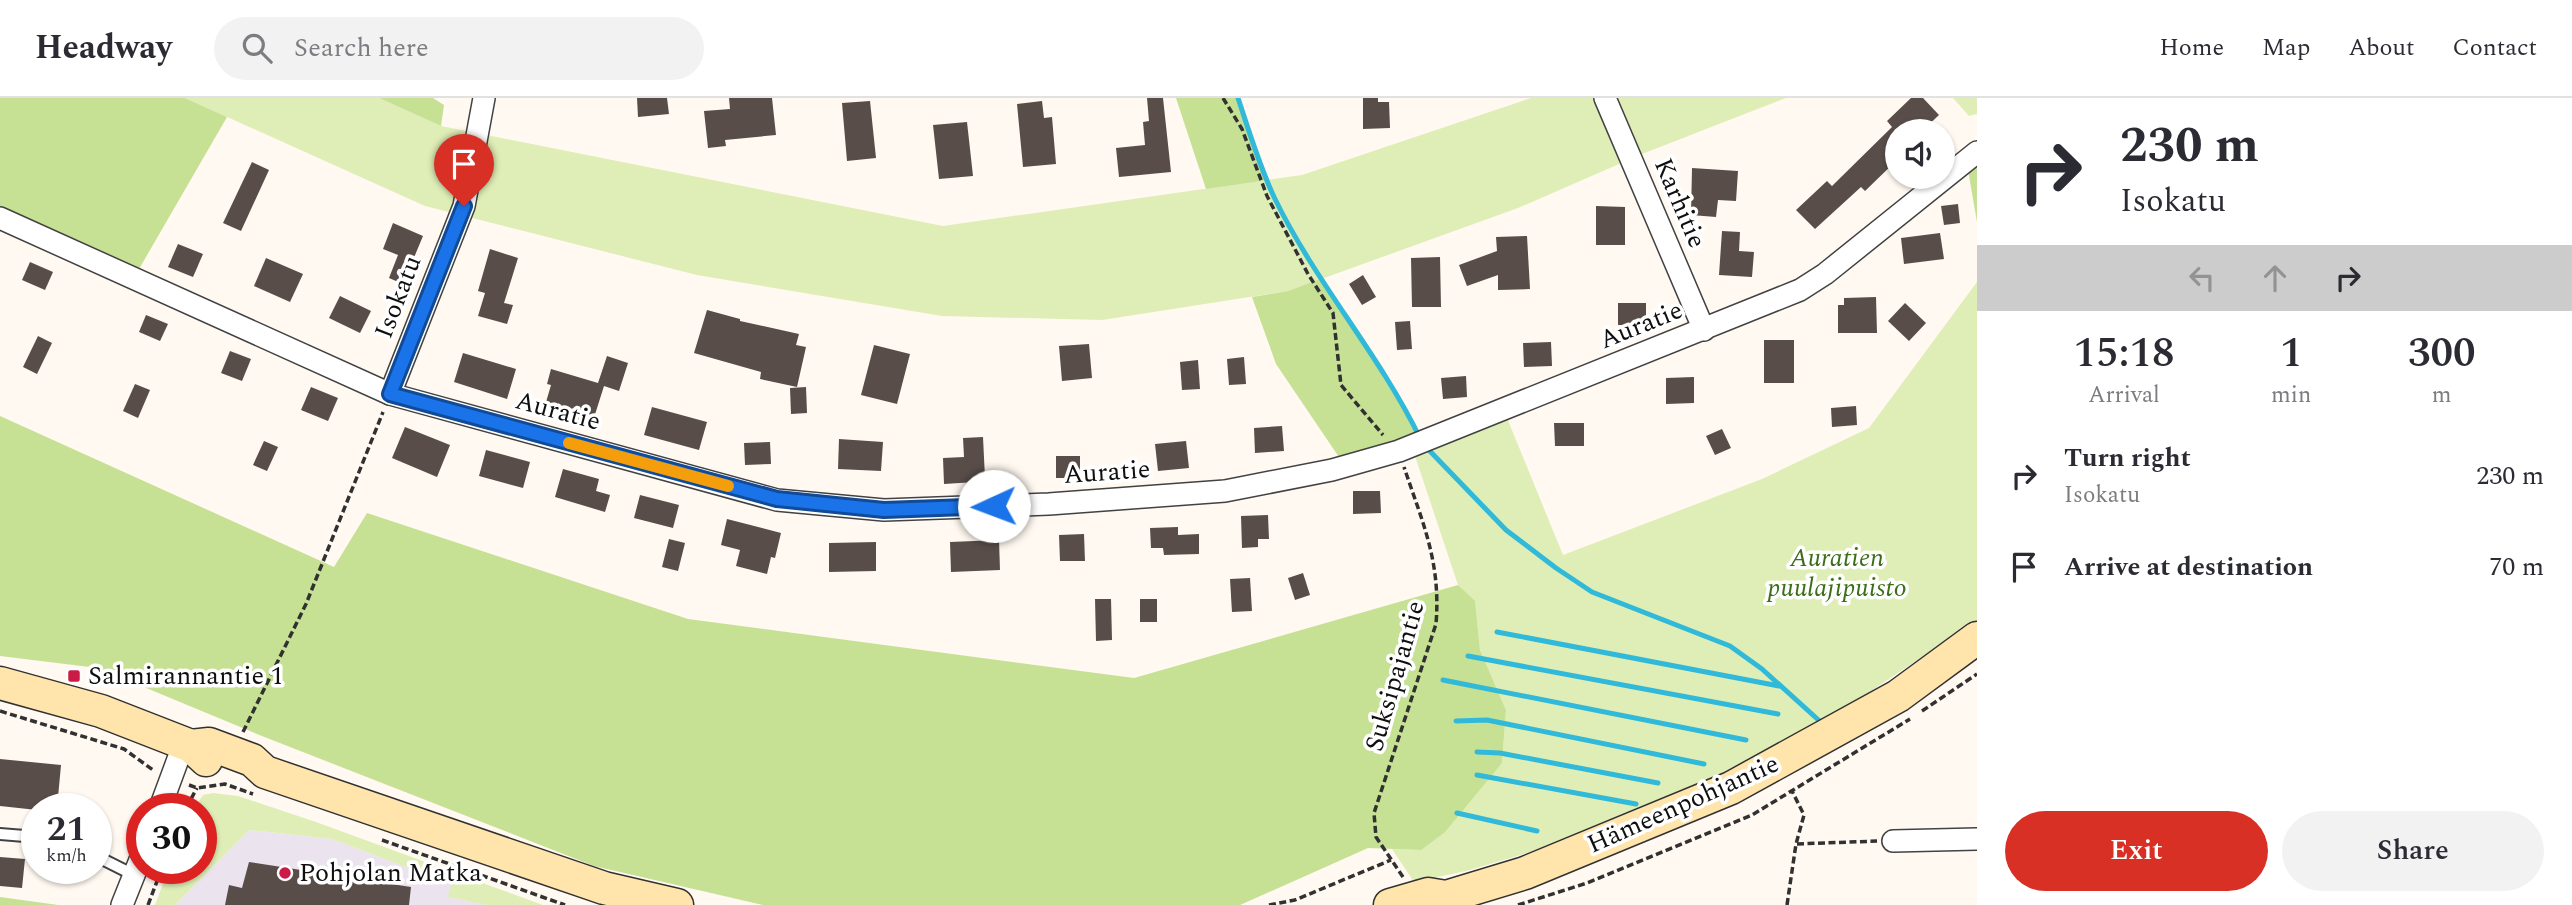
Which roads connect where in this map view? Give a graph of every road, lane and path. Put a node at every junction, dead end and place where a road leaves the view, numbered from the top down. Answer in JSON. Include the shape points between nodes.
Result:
{"nodes":[{"id":1,"x":484,"y":98,"type":"edge"},
{"id":2,"x":1223,"y":98,"type":"edge"},
{"id":3,"x":1605,"y":98,"type":"edge"},
{"id":4,"x":1977,"y":152,"type":"edge"},
{"id":5,"x":0,"y":218,"type":"edge"},
{"id":6,"x":1704,"y":330,"type":"junction"},
{"id":7,"x":390,"y":394,"type":"junction"},
{"id":8,"x":1399,"y":451,"type":"junction"},
{"id":9,"x":1977,"y":638,"type":"edge"},
{"id":10,"x":0,"y":683,"type":"edge"},
{"id":11,"x":0,"y":711,"type":"edge"},
{"id":12,"x":187,"y":745,"type":"junction"},
{"id":13,"x":230,"y":769,"type":"junction"},
{"id":14,"x":172,"y":778,"type":"junction"},
{"id":15,"x":265,"y":785,"type":"junction"},
{"id":16,"x":197,"y":788,"type":"junction"},
{"id":17,"x":1792,"y":791,"type":"dead end"},
{"id":18,"x":166,"y":793,"type":"edge"},
{"id":19,"x":194,"y":793,"type":"edge"},
{"id":20,"x":0,"y":834,"type":"edge"},
{"id":21,"x":21,"y":836,"type":"edge"},
{"id":22,"x":1977,"y":839,"type":"edge"},
{"id":23,"x":382,"y":840,"type":"dead end"},
{"id":24,"x":1893,"y":841,"type":"joint"},
{"id":25,"x":1796,"y":844,"type":"junction"},
{"id":26,"x":1391,"y":860,"type":"junction"},
{"id":27,"x":130,"y":884,"type":"edge"},
{"id":28,"x":156,"y":884,"type":"edge"},
{"id":29,"x":1421,"y":901,"type":"edge"},
{"id":30,"x":122,"y":905,"type":"edge"},
{"id":31,"x":148,"y":905,"type":"edge"},
{"id":32,"x":565,"y":905,"type":"edge"},
{"id":33,"x":677,"y":905,"type":"edge"},
{"id":34,"x":1269,"y":905,"type":"edge"},
{"id":35,"x":1787,"y":905,"type":"edge"}],
"edges":[{"from":1,"to":7,"type":"street","name":"Isokatu","via":[[464,206]]},
{"from":2,"to":8,"type":"path","via":[[1242,129],[1267,196],[1333,313],[1341,385]]},
{"from":3,"to":6,"type":"street","name":"Karhitie"},
{"from":4,"to":6,"type":"street","name":"Auratie","via":[[1825,274],[1800,290]]},
{"from":5,"to":7,"type":"street","name":"Auratie"},
{"from":6,"to":8,"type":"street","name":"Auratie"},
{"from":7,"to":8,"type":"street","name":"Auratie","via":[[777,499],[884,510],[1225,491],[1332,470]]},
{"from":7,"to":13,"type":"path","via":[[306,604]]},
{"from":8,"to":26,"type":"path","name":"Suksipajantie","via":[[1434,555],[1438,594],[1436,624],[1374,813],[1376,837]]},
{"from":9,"to":29,"type":"main road","name":"Hämeenpohjantie","via":[[1898,696],[1731,788],[1525,873]]},
{"from":10,"to":12,"type":"main road","via":[[101,711]]},
{"from":11,"to":14,"type":"path","via":[[124,749]]},
{"from":12,"to":13,"type":"main road","via":[[209,744]]},
{"from":12,"to":14,"type":"street"},
{"from":13,"to":15,"type":"path"},
{"from":13,"to":15,"type":"main road","via":[[252,760]]},
{"from":13,"to":16,"type":"path"},
{"from":14,"to":16,"type":"path"},
{"from":14,"to":18,"type":"street"},
{"from":15,"to":33,"type":"main road","via":[[604,888]]},
{"from":16,"to":19,"type":"path"},
{"from":17,"to":25,"type":"path","via":[[1804,815]]},
{"from":20,"to":21,"type":"lane"},
{"from":22,"to":24,"type":"street"},
{"from":23,"to":32,"type":"path"},
{"from":24,"to":25,"type":"path"},
{"from":25,"to":35,"type":"path"},
{"from":26,"to":29,"type":"path","name":"Suksipajantie"},
{"from":26,"to":34,"type":"path","via":[[1295,900]]},
{"from":27,"to":30,"type":"street"},
{"from":28,"to":31,"type":"path"}]}
